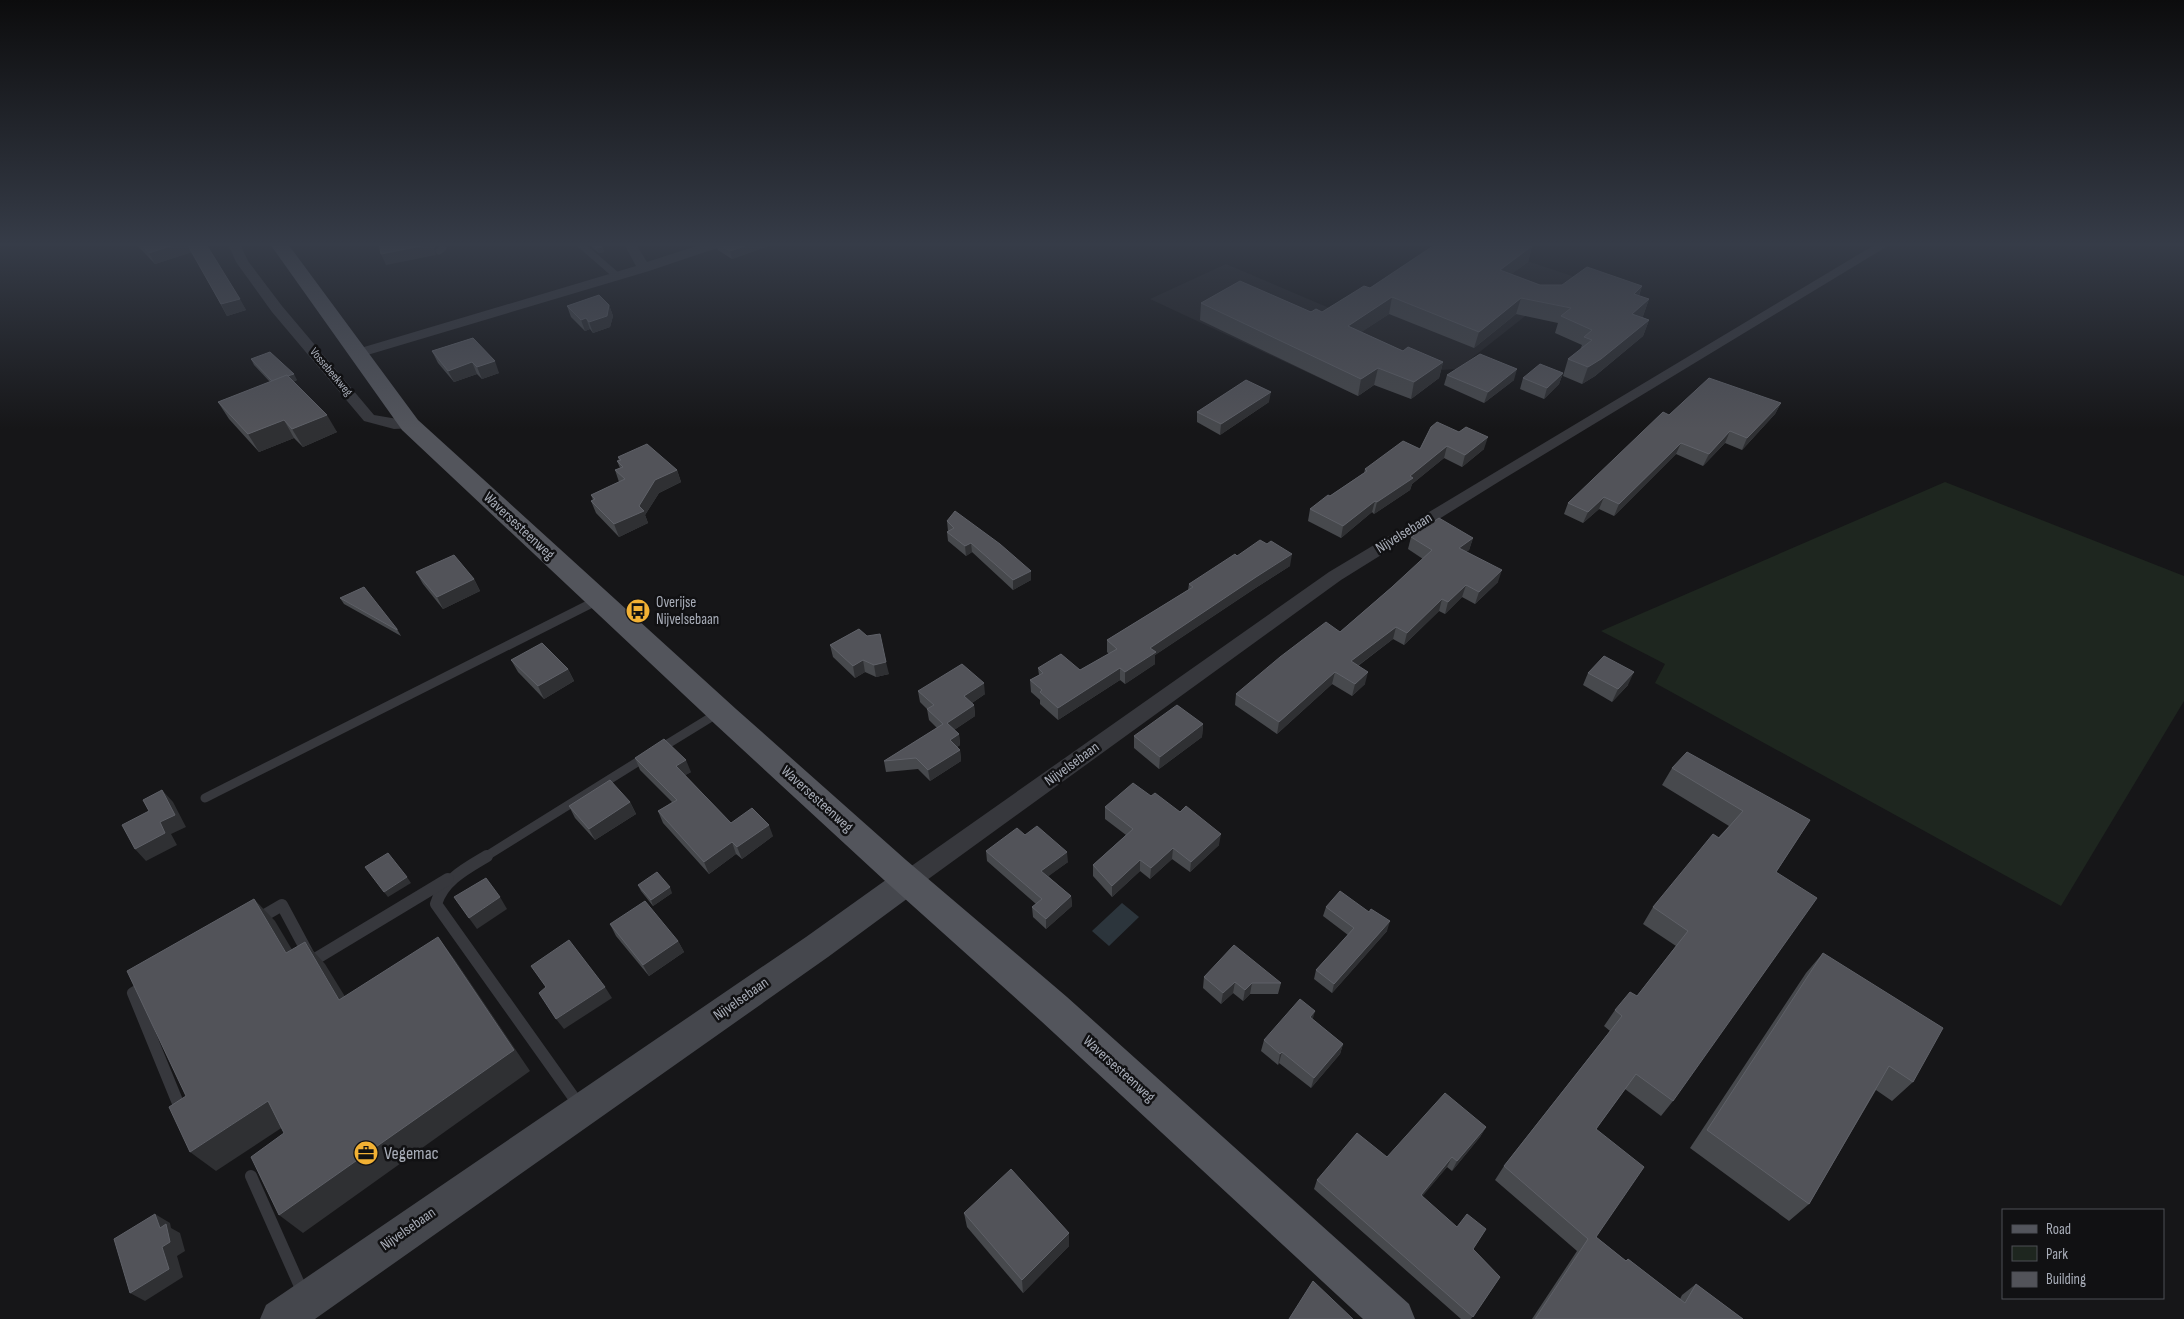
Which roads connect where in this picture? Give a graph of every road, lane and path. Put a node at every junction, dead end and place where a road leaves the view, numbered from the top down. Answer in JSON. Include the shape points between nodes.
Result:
{"nodes":[{"id":1,"x":274,"y":306,"type":"edge"},
{"id":2,"x":324,"y":306,"type":"edge"},
{"id":3,"x":518,"y":306,"type":"edge"},
{"id":4,"x":1782,"y":306,"type":"edge"},
{"id":5,"x":358,"y":353,"type":"junction"},
{"id":6,"x":410,"y":425,"type":"junction"},
{"id":7,"x":599,"y":600,"type":"junction"},
{"id":8,"x":720,"y":711,"type":"junction"},
{"id":9,"x":205,"y":798,"type":"dead end"},
{"id":10,"x":457,"y":874,"type":"junction"},
{"id":11,"x":908,"y":881,"type":"junction"},
{"id":12,"x":249,"y":925,"type":"edge"},
{"id":13,"x":158,"y":978,"type":"edge"},
{"id":14,"x":582,"y":1109,"type":"junction"},
{"id":15,"x":186,"y":1122,"type":"edge"},
{"id":16,"x":250,"y":1176,"type":"edge"},
{"id":17,"x":294,"y":1309,"type":"edge"},
{"id":18,"x":1394,"y":1319,"type":"edge"}],
"edges":[{"from":1,"to":6,"type":"street","name":"Vossebeekweg","via":[[369,418]]},
{"from":2,"to":5,"type":"main road","name":"Waversesteenweg"},
{"from":3,"to":5,"type":"street"},
{"from":4,"to":11,"type":"street","name":"Nijvelsebaan","via":[[1335,576]]},
{"from":5,"to":6,"type":"main road","name":"Waversesteenweg"},
{"from":6,"to":7,"type":"main road","name":"Waversesteenweg"},
{"from":7,"to":8,"type":"main road","name":"Waversesteenweg"},
{"from":7,"to":9,"type":"lane"},
{"from":8,"to":10,"type":"lane"},
{"from":8,"to":11,"type":"main road","name":"Waversesteenweg"},
{"from":10,"to":12,"type":"lane","via":[[312,961],[282,905]]},
{"from":10,"to":14,"type":"lane","via":[[436,904]]},
{"from":11,"to":14,"type":"main road","name":"Nijvelsebaan"},
{"from":11,"to":18,"type":"main road","name":"Waversesteenweg","via":[[1054,1009]]},
{"from":13,"to":15,"type":"lane","via":[[133,993]]},
{"from":14,"to":17,"type":"main road","name":"Nijvelsebaan"},
{"from":16,"to":17,"type":"lane"}]}
